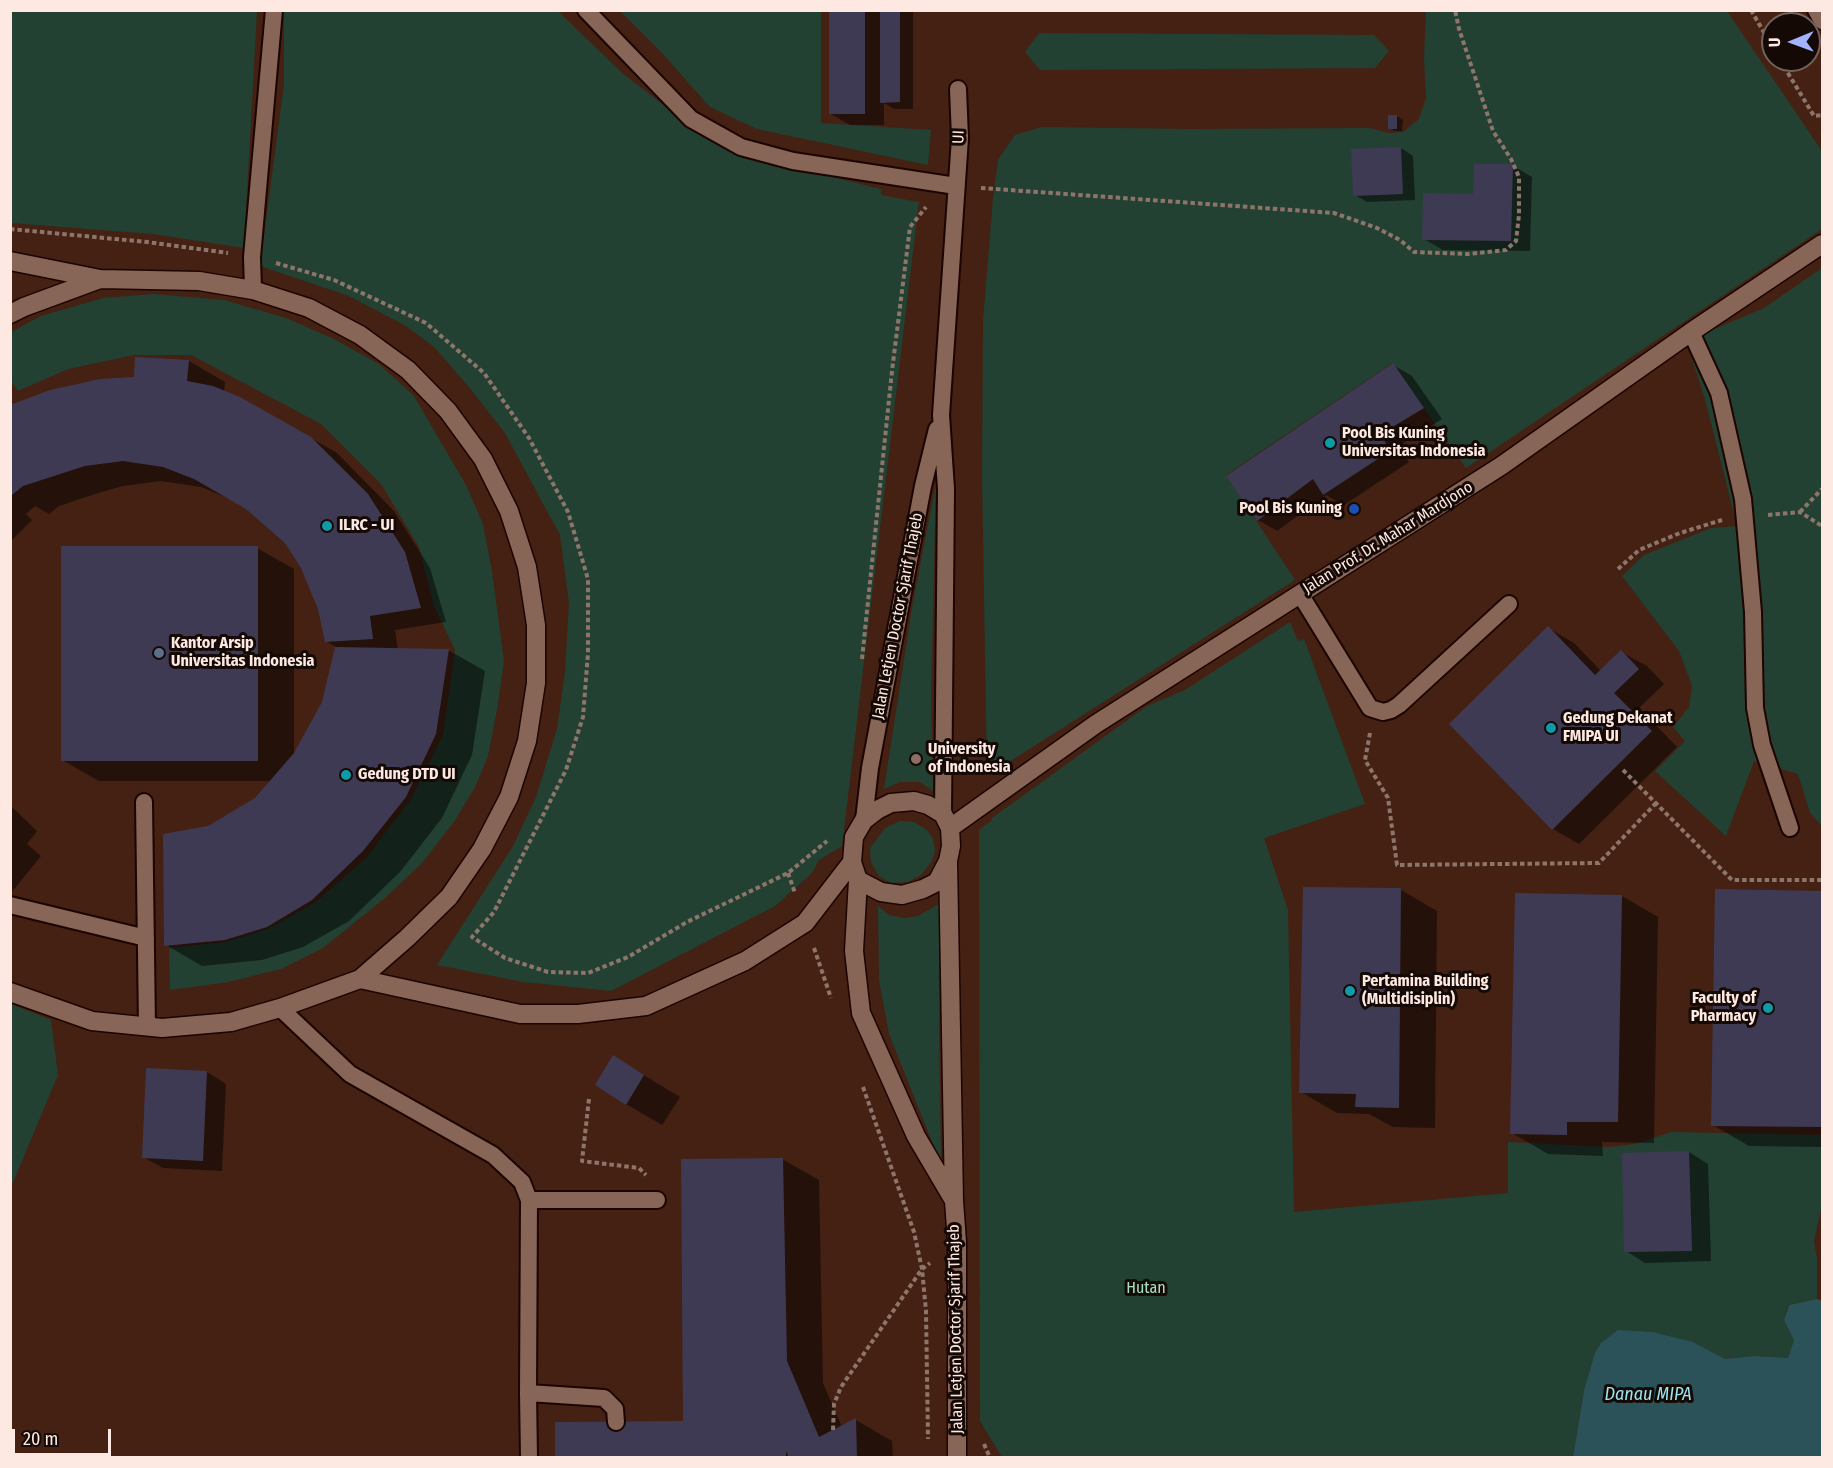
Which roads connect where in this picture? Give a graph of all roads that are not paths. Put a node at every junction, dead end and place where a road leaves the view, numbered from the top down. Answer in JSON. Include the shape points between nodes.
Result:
{"nodes":[{"id":1,"x":274,"y":10,"type":"edge"},
{"id":2,"x":586,"y":10,"type":"edge"},
{"id":3,"x":1816,"y":10,"type":"edge"},
{"id":4,"x":1822,"y":21,"type":"edge"},
{"id":5,"x":958,"y":89,"type":"dead end"},
{"id":6,"x":956,"y":186,"type":"junction"},
{"id":7,"x":1822,"y":244,"type":"edge"},
{"id":8,"x":10,"y":261,"type":"edge"},
{"id":9,"x":100,"y":279,"type":"junction"},
{"id":10,"x":253,"y":290,"type":"junction"},
{"id":11,"x":10,"y":314,"type":"edge"},
{"id":12,"x":1691,"y":333,"type":"junction"},
{"id":13,"x":941,"y":415,"type":"junction"},
{"id":14,"x":1300,"y":594,"type":"junction"},
{"id":15,"x":1509,"y":604,"type":"dead end"},
{"id":16,"x":144,"y":802,"type":"dead end"},
{"id":17,"x":864,"y":820,"type":"junction"},
{"id":18,"x":947,"y":821,"type":"junction"},
{"id":19,"x":1790,"y":828,"type":"dead end"},
{"id":20,"x":948,"y":861,"type":"junction"},
{"id":21,"x":852,"y":862,"type":"junction"},
{"id":22,"x":858,"y":880,"type":"junction"},
{"id":23,"x":10,"y":905,"type":"edge"},
{"id":24,"x":146,"y":938,"type":"junction"},
{"id":25,"x":360,"y":979,"type":"junction"},
{"id":26,"x":10,"y":992,"type":"edge"},
{"id":27,"x":280,"y":1008,"type":"junction"},
{"id":28,"x":147,"y":1027,"type":"junction"},
{"id":29,"x":529,"y":1200,"type":"junction"},
{"id":30,"x":654,"y":1200,"type":"road end"},
{"id":31,"x":954,"y":1201,"type":"junction"},
{"id":32,"x":528,"y":1393,"type":"junction"},
{"id":33,"x":616,"y":1422,"type":"dead end"},
{"id":34,"x":529,"y":1458,"type":"edge"},
{"id":35,"x":957,"y":1458,"type":"edge"}],
"edges":[{"from":1,"to":10,"type":"lane","via":[[252,257]]},
{"from":2,"to":6,"type":"lane","via":[[691,118],[741,147],[793,161]]},
{"from":3,"to":4,"type":"lane"},
{"from":5,"to":6,"type":"lane","name":"UI","via":[[960,138]]},
{"from":6,"to":13,"type":"lane","name":"Jalan Letjen Doctor Sjarif Thajeb"},
{"from":7,"to":12,"type":"street","name":"Jalan Prof. Dr. Mahar Mardjono"},
{"from":8,"to":9,"type":"street"},
{"from":9,"to":10,"type":"street","via":[[199,281]]},
{"from":9,"to":11,"type":"street"},
{"from":10,"to":25,"type":"street","via":[[309,308],[360,335],[408,370],[448,411],[483,459],[509,511],[527,567],[536,625],[536,683],[527,741],[509,797],[482,849],[449,897]]},
{"from":12,"to":14,"type":"street","name":"Jalan Prof. Dr. Mahar Mardjono","via":[[1501,466]]},
{"from":12,"to":19,"type":"lane","via":[[1719,393],[1743,499],[1753,612],[1755,708],[1762,745]]},
{"from":13,"to":17,"type":"lane","name":"Jalan Letjen Doctor Sjarif Thajeb","via":[[923,486],[876,733]]},
{"from":13,"to":18,"type":"lane","name":"Jalan Letjen Doctor Sjarif Thajeb","via":[[946,489]]},
{"from":14,"to":15,"type":"lane","via":[[1374,711],[1399,705]]},
{"from":14,"to":18,"type":"street","name":"Jalan Prof. Dr. Mahar Mardjono"},
{"from":16,"to":24,"type":"lane"},
{"from":17,"to":18,"type":"street","via":[[891,803],[914,801],[928,805]]},
{"from":17,"to":21,"type":"street","via":[[854,837]]},
{"from":18,"to":20,"type":"street","via":[[951,846]]},
{"from":20,"to":22,"type":"street","via":[[937,882],[902,895],[881,892]]},
{"from":20,"to":31,"type":"street","name":"Jalan Letjen Doctor Sjarif Thajeb"},
{"from":21,"to":22,"type":"street"},
{"from":21,"to":25,"type":"street","via":[[805,923],[745,961],[646,1006],[578,1014],[520,1014]]},
{"from":22,"to":31,"type":"street","name":"Jalan Letjen Doctor Sjarif Thajeb","via":[[854,951],[861,1013],[916,1136]]},
{"from":23,"to":24,"type":"lane"},
{"from":24,"to":28,"type":"lane"},
{"from":25,"to":27,"type":"street"},
{"from":26,"to":28,"type":"street","via":[[92,1021]]},
{"from":27,"to":28,"type":"street","via":[[231,1022]]},
{"from":27,"to":29,"type":"lane","via":[[350,1074],[493,1155],[522,1182]]},
{"from":29,"to":30,"type":"lane"},
{"from":29,"to":32,"type":"lane"},
{"from":31,"to":35,"type":"street","name":"Jalan Letjen Doctor Sjarif Thajeb"},
{"from":32,"to":33,"type":"lane","via":[[604,1398],[615,1409]]},
{"from":32,"to":34,"type":"lane"}]}
